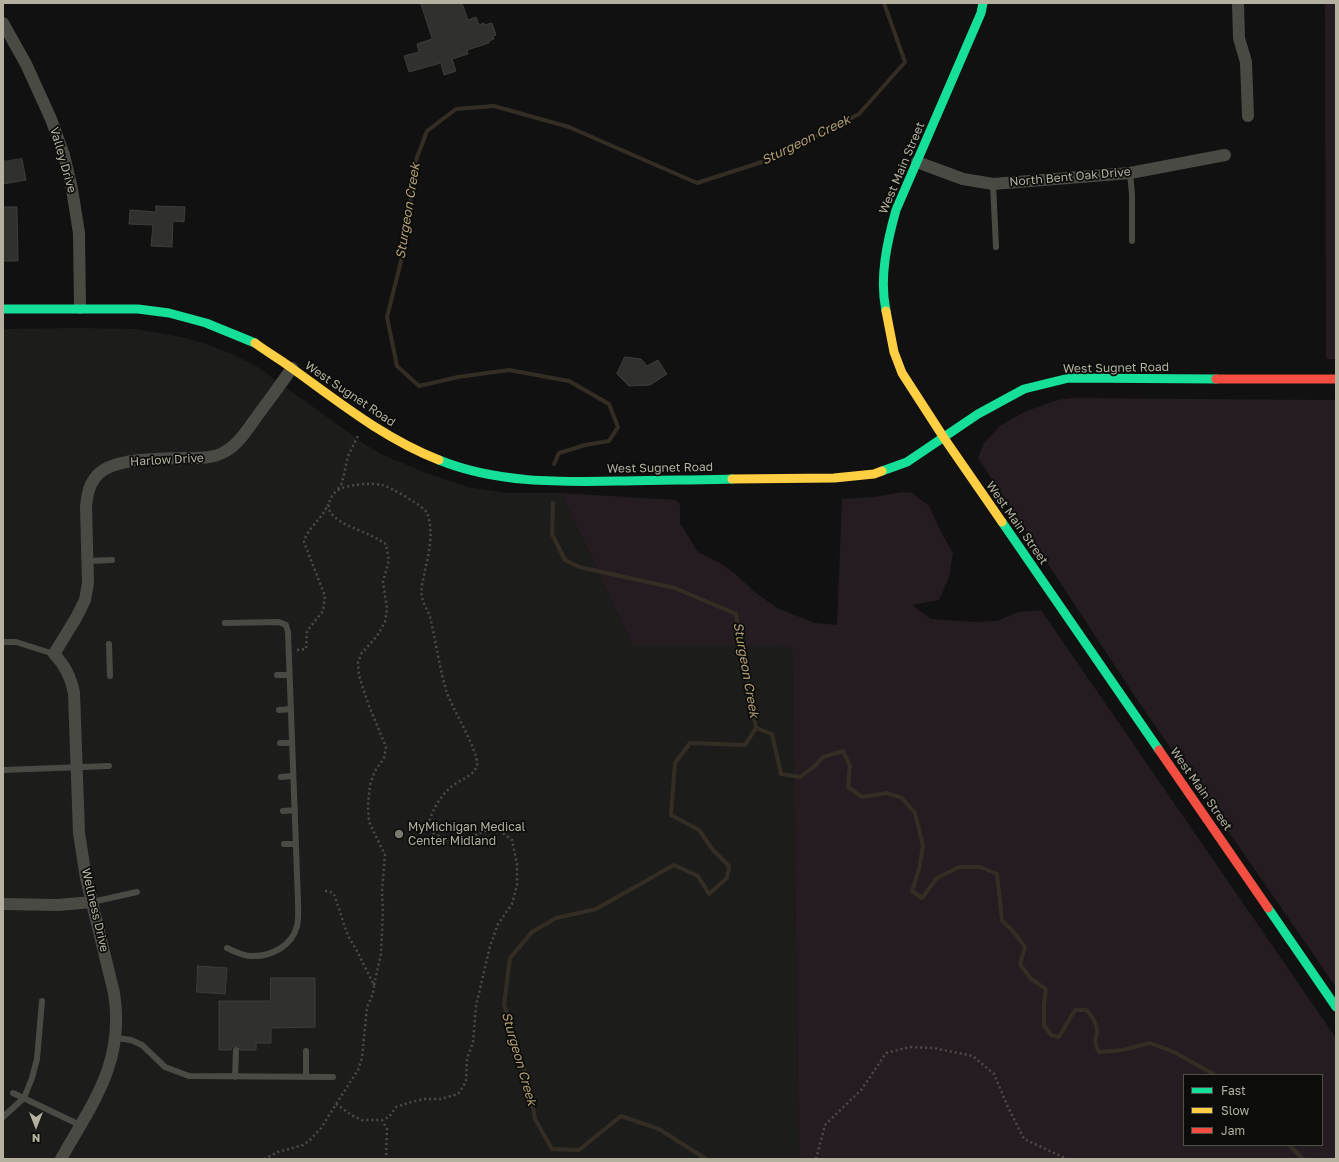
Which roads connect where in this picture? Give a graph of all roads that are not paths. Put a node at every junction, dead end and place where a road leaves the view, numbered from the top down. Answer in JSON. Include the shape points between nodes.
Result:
{"nodes":[{"id":1,"x":983,"y":3,"type":"edge"},
{"id":2,"x":1238,"y":3,"type":"edge"},
{"id":3,"x":3,"y":23,"type":"edge"},
{"id":4,"x":1248,"y":116,"type":"dead end"},
{"id":5,"x":1225,"y":155,"type":"dead end"},
{"id":6,"x":917,"y":162,"type":"junction"},
{"id":7,"x":1130,"y":173,"type":"junction"},
{"id":8,"x":993,"y":184,"type":"junction"},
{"id":9,"x":1132,"y":241,"type":"dead end"},
{"id":10,"x":996,"y":247,"type":"dead end"},
{"id":11,"x":80,"y":308,"type":"junction"},
{"id":12,"x":3,"y":309,"type":"edge"},
{"id":13,"x":292,"y":368,"type":"junction"},
{"id":14,"x":1336,"y":379,"type":"edge"},
{"id":15,"x":944,"y":438,"type":"junction"},
{"id":16,"x":112,"y":560,"type":"dead end"},
{"id":17,"x":87,"y":561,"type":"junction"},
{"id":18,"x":225,"y":623,"type":"dead end"},
{"id":19,"x":3,"y":642,"type":"edge"},
{"id":20,"x":109,"y":644,"type":"dead end"},
{"id":21,"x":54,"y":654,"type":"junction"},
{"id":22,"x":289,"y":675,"type":"junction"},
{"id":23,"x":110,"y":676,"type":"dead end"},
{"id":24,"x":277,"y":676,"type":"dead end"},
{"id":25,"x":291,"y":709,"type":"junction"},
{"id":26,"x":279,"y":710,"type":"dead end"},
{"id":27,"x":280,"y":743,"type":"dead end"},
{"id":28,"x":292,"y":743,"type":"junction"},
{"id":29,"x":109,"y":766,"type":"dead end"},
{"id":30,"x":76,"y":767,"type":"junction"},
{"id":31,"x":3,"y":770,"type":"edge"},
{"id":32,"x":294,"y":776,"type":"junction"},
{"id":33,"x":281,"y":777,"type":"dead end"},
{"id":34,"x":295,"y":810,"type":"junction"},
{"id":35,"x":283,"y":811,"type":"dead end"},
{"id":36,"x":284,"y":844,"type":"dead end"},
{"id":37,"x":296,"y":844,"type":"junction"},
{"id":38,"x":137,"y":892,"type":"dead end"},
{"id":39,"x":92,"y":902,"type":"junction"},
{"id":40,"x":3,"y":904,"type":"edge"},
{"id":41,"x":227,"y":948,"type":"dead end"},
{"id":42,"x":42,"y":1001,"type":"dead end"},
{"id":43,"x":1336,"y":1007,"type":"edge"},
{"id":44,"x":116,"y":1038,"type":"junction"},
{"id":45,"x":236,"y":1050,"type":"dead end"},
{"id":46,"x":306,"y":1051,"type":"dead end"},
{"id":47,"x":235,"y":1077,"type":"junction"},
{"id":48,"x":306,"y":1077,"type":"junction"},
{"id":49,"x":332,"y":1077,"type":"dead end"},
{"id":50,"x":13,"y":1093,"type":"dead end"},
{"id":51,"x":24,"y":1098,"type":"junction"},
{"id":52,"x":3,"y":1117,"type":"edge"},
{"id":53,"x":80,"y":1125,"type":"junction"},
{"id":54,"x":61,"y":1159,"type":"edge"}],
"edges":[{"from":1,"to":6,"type":"street","name":"West Main Street"},
{"from":2,"to":4,"type":"street","via":[[1239,38],[1246,62]]},
{"from":3,"to":11,"type":"street","name":"Valley Drive","via":[[29,71],[64,155],[79,233]]},
{"from":5,"to":7,"type":"street","name":"North Bent Oak Drive"},
{"from":6,"to":8,"type":"street","name":"North Bent Oak Drive","via":[[963,179]]},
{"from":6,"to":15,"type":"street","name":"West Main Street","via":[[896,210],[889,236],[884,284],[885,308],[894,352],[902,373]]},
{"from":7,"to":8,"type":"street","name":"North Bent Oak Drive"},
{"from":7,"to":9,"type":"lane"},
{"from":8,"to":10,"type":"lane"},
{"from":11,"to":12,"type":"street","name":"West Sugnet Road"},
{"from":11,"to":13,"type":"street","name":"West Sugnet Road","via":[[138,309],[206,323],[251,341]]},
{"from":13,"to":15,"type":"street","name":"West Sugnet Road","via":[[381,431],[422,453],[451,465],[490,475],[527,480],[571,482],[834,478],[874,474],[907,462]]},
{"from":13,"to":17,"type":"street","name":"Harlow Drive","via":[[249,427],[227,451],[212,457],[134,461],[104,470],[96,477],[87,496]]},
{"from":14,"to":15,"type":"street","name":"West Sugnet Road","via":[[1069,378],[1024,389],[978,414]]},
{"from":15,"to":43,"type":"street","name":"West Main Street"},
{"from":16,"to":17,"type":"lane"},
{"from":17,"to":21,"type":"street","name":"Harlow Drive","via":[[88,583],[85,600]]},
{"from":18,"to":22,"type":"lane","via":[[279,622],[286,626]]},
{"from":19,"to":21,"type":"lane","via":[[16,642]]},
{"from":20,"to":23,"type":"lane"},
{"from":21,"to":30,"type":"street","name":"Wellness Drive","via":[[62,663],[74,693]]},
{"from":22,"to":24,"type":"lane"},
{"from":22,"to":25,"type":"lane"},
{"from":25,"to":26,"type":"lane"},
{"from":25,"to":28,"type":"lane"},
{"from":27,"to":28,"type":"lane"},
{"from":28,"to":32,"type":"lane"},
{"from":29,"to":30,"type":"lane"},
{"from":30,"to":31,"type":"lane"},
{"from":30,"to":39,"type":"street","name":"Wellness Drive","via":[[79,833]]},
{"from":32,"to":33,"type":"lane"},
{"from":32,"to":34,"type":"lane"},
{"from":34,"to":35,"type":"lane"},
{"from":34,"to":37,"type":"lane"},
{"from":36,"to":37,"type":"lane"},
{"from":37,"to":41,"type":"lane","via":[[297,926],[291,940],[278,950],[264,955],[250,956]]},
{"from":38,"to":39,"type":"lane"},
{"from":39,"to":40,"type":"street","via":[[58,905]]},
{"from":39,"to":44,"type":"street","name":"Wellness Drive","via":[[114,993]]},
{"from":42,"to":51,"type":"lane","via":[[37,1060]]},
{"from":44,"to":47,"type":"lane","via":[[142,1045],[165,1067],[189,1076]]},
{"from":44,"to":53,"type":"street","name":"Wellness Drive","via":[[106,1077]]},
{"from":45,"to":47,"type":"lane"},
{"from":46,"to":48,"type":"lane"},
{"from":47,"to":48,"type":"lane"},
{"from":48,"to":49,"type":"lane"},
{"from":50,"to":51,"type":"lane"},
{"from":51,"to":52,"type":"lane"},
{"from":51,"to":53,"type":"lane"},
{"from":53,"to":54,"type":"street","name":"Wellness Drive"}]}
